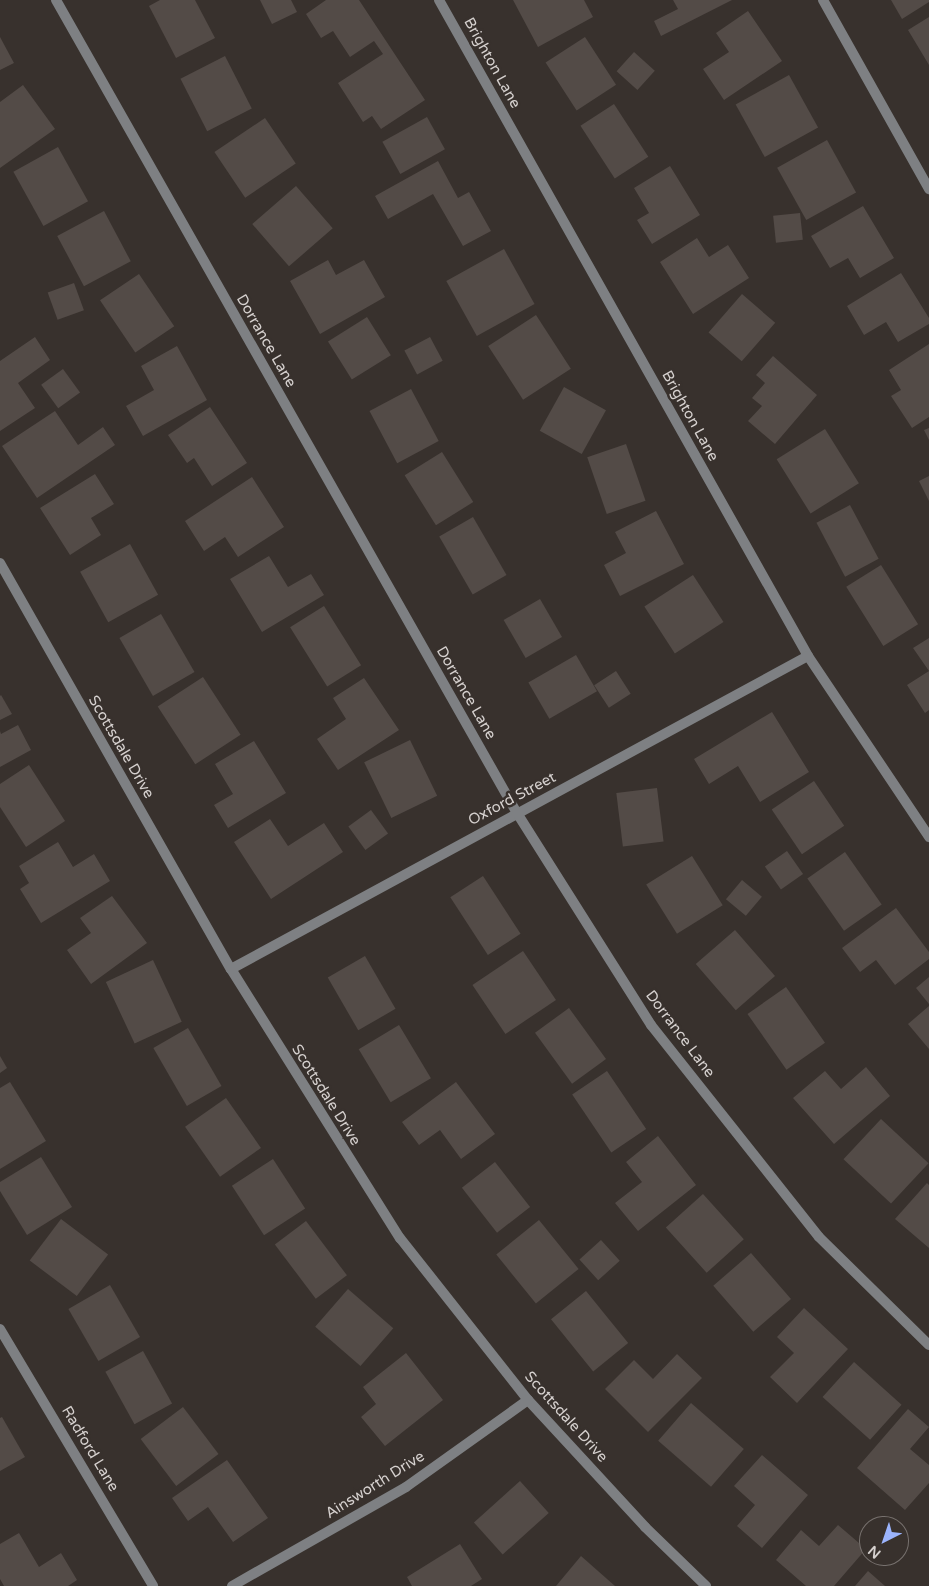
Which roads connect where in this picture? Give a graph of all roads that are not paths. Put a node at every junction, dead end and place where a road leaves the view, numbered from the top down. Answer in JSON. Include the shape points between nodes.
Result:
{"nodes":[{"id":1,"x":56,"y":0,"type":"edge"},
{"id":2,"x":440,"y":0,"type":"edge"},
{"id":3,"x":824,"y":0,"type":"edge"},
{"id":4,"x":929,"y":189,"type":"edge"},
{"id":5,"x":0,"y":564,"type":"edge"},
{"id":6,"x":808,"y":656,"type":"junction"},
{"id":7,"x":517,"y":813,"type":"junction"},
{"id":8,"x":929,"y":837,"type":"edge"},
{"id":9,"x":231,"y":969,"type":"junction"},
{"id":10,"x":0,"y":1328,"type":"edge"},
{"id":11,"x":3,"y":1341,"type":"edge"},
{"id":12,"x":929,"y":1345,"type":"edge"},
{"id":13,"x":528,"y":1400,"type":"junction"},
{"id":14,"x":153,"y":1586,"type":"edge"},
{"id":15,"x":232,"y":1586,"type":"edge"},
{"id":16,"x":706,"y":1586,"type":"edge"}],
"edges":[{"from":1,"to":7,"type":"street","name":"Dorrance Lane"},
{"from":2,"to":6,"type":"street","name":"Brighton Lane"},
{"from":3,"to":4,"type":"street"},
{"from":5,"to":9,"type":"street","name":"Scottsdale Drive"},
{"from":6,"to":7,"type":"street","name":"Oxford Street"},
{"from":6,"to":8,"type":"street","name":"Brighton Lane"},
{"from":7,"to":9,"type":"street","name":"Oxford Street"},
{"from":7,"to":12,"type":"street","name":"Dorrance Lane","via":[[651,1025],[819,1236]]},
{"from":9,"to":13,"type":"street","name":"Scottsdale Drive","via":[[400,1238]]},
{"from":10,"to":11,"type":"street","name":"Radford Lane"},
{"from":11,"to":14,"type":"street","name":"Radford Lane"},
{"from":13,"to":15,"type":"street","name":"Ainsworth Drive","via":[[406,1488]]},
{"from":13,"to":16,"type":"street","name":"Scottsdale Drive","via":[[646,1527]]}]}
